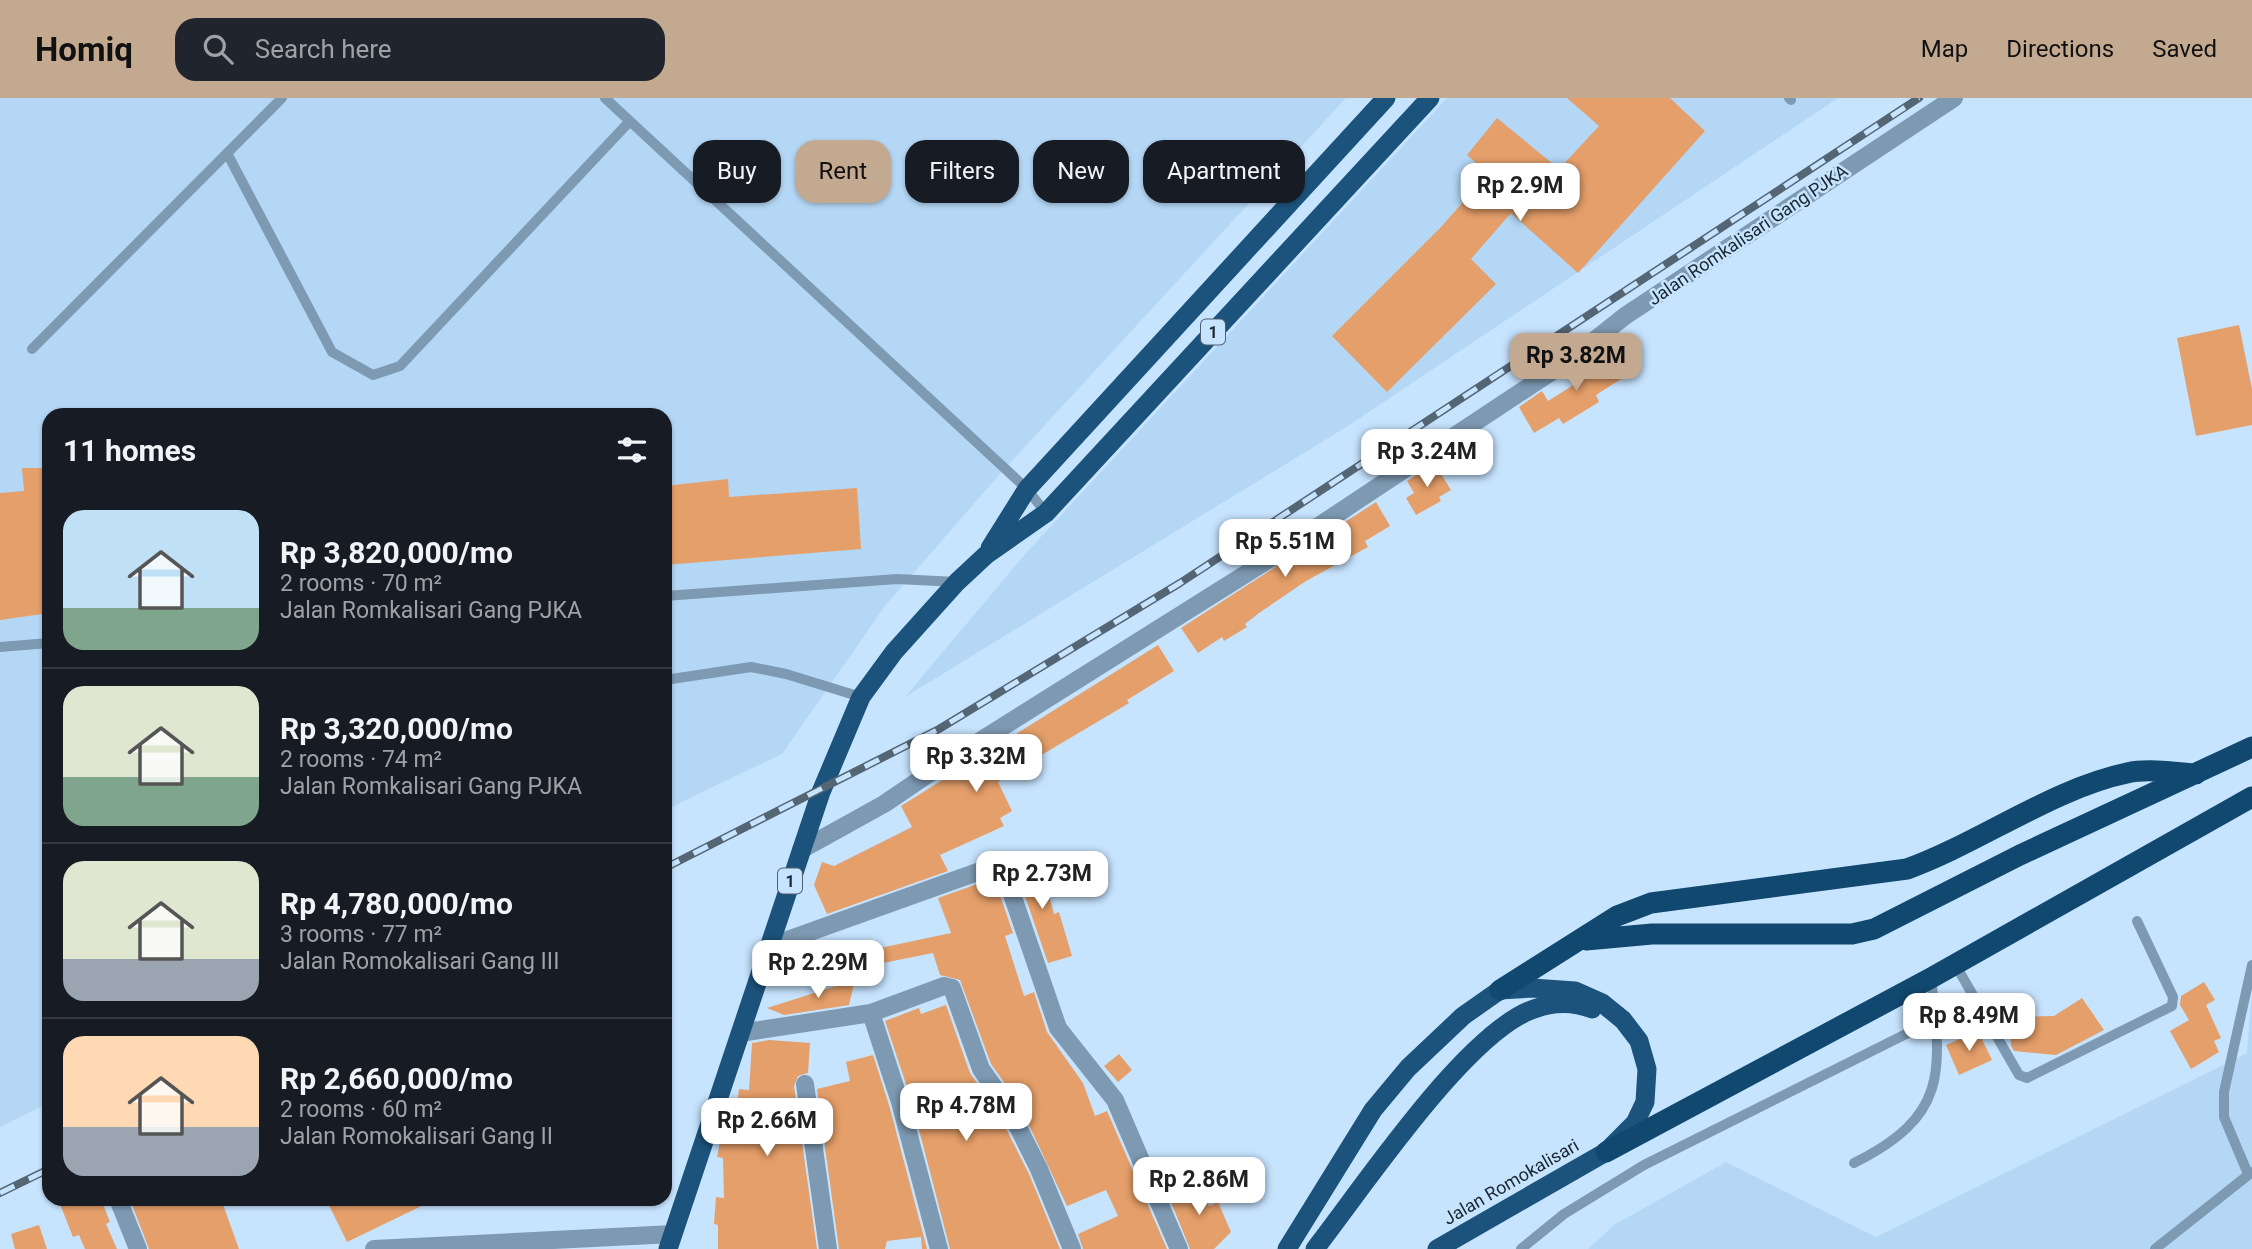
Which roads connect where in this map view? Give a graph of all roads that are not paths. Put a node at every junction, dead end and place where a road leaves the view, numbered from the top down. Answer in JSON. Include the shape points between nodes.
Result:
{"nodes":[{"id":1,"x":282,"y":98,"type":"edge"},
{"id":2,"x":605,"y":98,"type":"edge"},
{"id":3,"x":1386,"y":98,"type":"edge"},
{"id":4,"x":1430,"y":98,"type":"edge"},
{"id":5,"x":1954,"y":98,"type":"edge"},
{"id":6,"x":629,"y":122,"type":"junction"},
{"id":7,"x":227,"y":153,"type":"junction"},
{"id":8,"x":32,"y":349,"type":"dead end"},
{"id":9,"x":1027,"y":489,"type":"junction"},
{"id":10,"x":1046,"y":513,"type":"junction"},
{"id":11,"x":986,"y":555,"type":"junction"},
{"id":12,"x":957,"y":582,"type":"junction"},
{"id":13,"x":672,"y":595,"type":"edge"},
{"id":14,"x":42,"y":644,"type":"edge"},
{"id":15,"x":0,"y":647,"type":"edge"},
{"id":16,"x":672,"y":679,"type":"edge"},
{"id":17,"x":861,"y":697,"type":"junction"},
{"id":18,"x":2252,"y":747,"type":"edge"},
{"id":19,"x":2196,"y":774,"type":"junction"},
{"id":20,"x":2252,"y":797,"type":"edge"},
{"id":21,"x":802,"y":850,"type":"junction"},
{"id":22,"x":2137,"y":920,"type":"dead end"},
{"id":23,"x":1578,"y":942,"type":"junction"},
{"id":24,"x":768,"y":947,"type":"junction"},
{"id":25,"x":1955,"y":964,"type":"junction"},
{"id":26,"x":2252,"y":965,"type":"edge"},
{"id":27,"x":1931,"y":978,"type":"junction"},
{"id":28,"x":1500,"y":990,"type":"junction"},
{"id":29,"x":872,"y":1013,"type":"junction"},
{"id":30,"x":1623,"y":1020,"type":"junction"},
{"id":31,"x":1936,"y":1020,"type":"junction"},
{"id":32,"x":740,"y":1033,"type":"junction"},
{"id":33,"x":805,"y":1084,"type":"dead end"},
{"id":34,"x":1606,"y":1152,"type":"junction"},
{"id":35,"x":1854,"y":1163,"type":"dead end"},
{"id":36,"x":2250,"y":1173,"type":"edge"},
{"id":37,"x":121,"y":1206,"type":"edge"},
{"id":38,"x":670,"y":1241,"type":"edge"},
{"id":39,"x":138,"y":1249,"type":"edge"},
{"id":40,"x":374,"y":1249,"type":"edge"},
{"id":41,"x":828,"y":1249,"type":"edge"},
{"id":42,"x":939,"y":1249,"type":"edge"},
{"id":43,"x":1072,"y":1249,"type":"edge"},
{"id":44,"x":1179,"y":1249,"type":"edge"},
{"id":45,"x":1287,"y":1249,"type":"edge"},
{"id":46,"x":1315,"y":1249,"type":"edge"},
{"id":47,"x":1437,"y":1249,"type":"edge"},
{"id":48,"x":1521,"y":1249,"type":"edge"},
{"id":49,"x":2155,"y":1249,"type":"edge"}],
"edges":[{"from":1,"to":7,"type":"lane"},
{"from":2,"to":6,"type":"lane"},
{"from":3,"to":9,"type":"highway","number":"1"},
{"from":4,"to":10,"type":"highway","number":"1"},
{"from":5,"to":21,"type":"street","name":"Jalan Romkalisari Gang PJKA","via":[[1260,565],[884,804]]},
{"from":6,"to":7,"type":"lane","via":[[400,366],[373,375],[332,352]]},
{"from":6,"to":9,"type":"lane"},
{"from":7,"to":8,"type":"lane"},
{"from":9,"to":10,"type":"lane"},
{"from":9,"to":11,"type":"highway","number":"1"},
{"from":10,"to":11,"type":"highway","number":"1"},
{"from":11,"to":12,"type":"highway","number":"1"},
{"from":12,"to":13,"type":"lane","via":[[885,579]]},
{"from":12,"to":17,"type":"highway","number":"1","via":[[894,652]]},
{"from":14,"to":15,"type":"lane"},
{"from":16,"to":17,"type":"lane","via":[[751,667]]},
{"from":17,"to":21,"type":"highway","number":"1"},
{"from":18,"to":19,"type":"highway"},
{"from":19,"to":23,"type":"highway","via":[[2127,772],[2083,786],[1907,869],[1651,903],[1617,916]]},
{"from":19,"to":23,"type":"highway","via":[[1874,929],[1852,934],[1652,934]]},
{"from":20,"to":25,"type":"highway"},
{"from":21,"to":24,"type":"highway","number":"1"},
{"from":22,"to":25,"type":"lane","via":[[2173,997],[2172,1006],[2027,1078],[2020,1075]]},
{"from":23,"to":28,"type":"highway"},
{"from":24,"to":32,"type":"highway","number":"1"},
{"from":24,"to":44,"type":"street","via":[[998,865],[1058,1028],[1115,1100]]},
{"from":25,"to":27,"type":"highway"},
{"from":26,"to":36,"type":"lane","via":[[2224,1092],[2224,1117]]},
{"from":27,"to":31,"type":"lane"},
{"from":27,"to":34,"type":"highway"},
{"from":28,"to":30,"type":"highway","via":[[1575,991],[1602,1003]]},
{"from":28,"to":45,"type":"highway","via":[[1463,1016],[1408,1068],[1382,1100]]},
{"from":29,"to":32,"type":"street"},
{"from":29,"to":42,"type":"street"},
{"from":29,"to":43,"type":"street","via":[[944,986],[952,988],[981,1069],[1008,1107]]},
{"from":30,"to":34,"type":"highway","name":"Jalan Romokalisari","via":[[1639,1041],[1647,1069],[1645,1102],[1635,1123]]},
{"from":30,"to":46,"type":"highway","via":[[1580,1004],[1558,1004],[1533,1009],[1496,1032],[1454,1070]]},
{"from":31,"to":35,"type":"lane","via":[[1935,1087],[1919,1118],[1891,1145]]},
{"from":31,"to":48,"type":"lane","via":[[1644,1165],[1563,1214]]},
{"from":32,"to":38,"type":"highway","number":"1"},
{"from":33,"to":41,"type":"street"},
{"from":34,"to":47,"type":"highway","name":"Jalan Romokalisari"},
{"from":36,"to":49,"type":"lane"},
{"from":37,"to":39,"type":"street"},
{"from":38,"to":40,"type":"street"}]}
